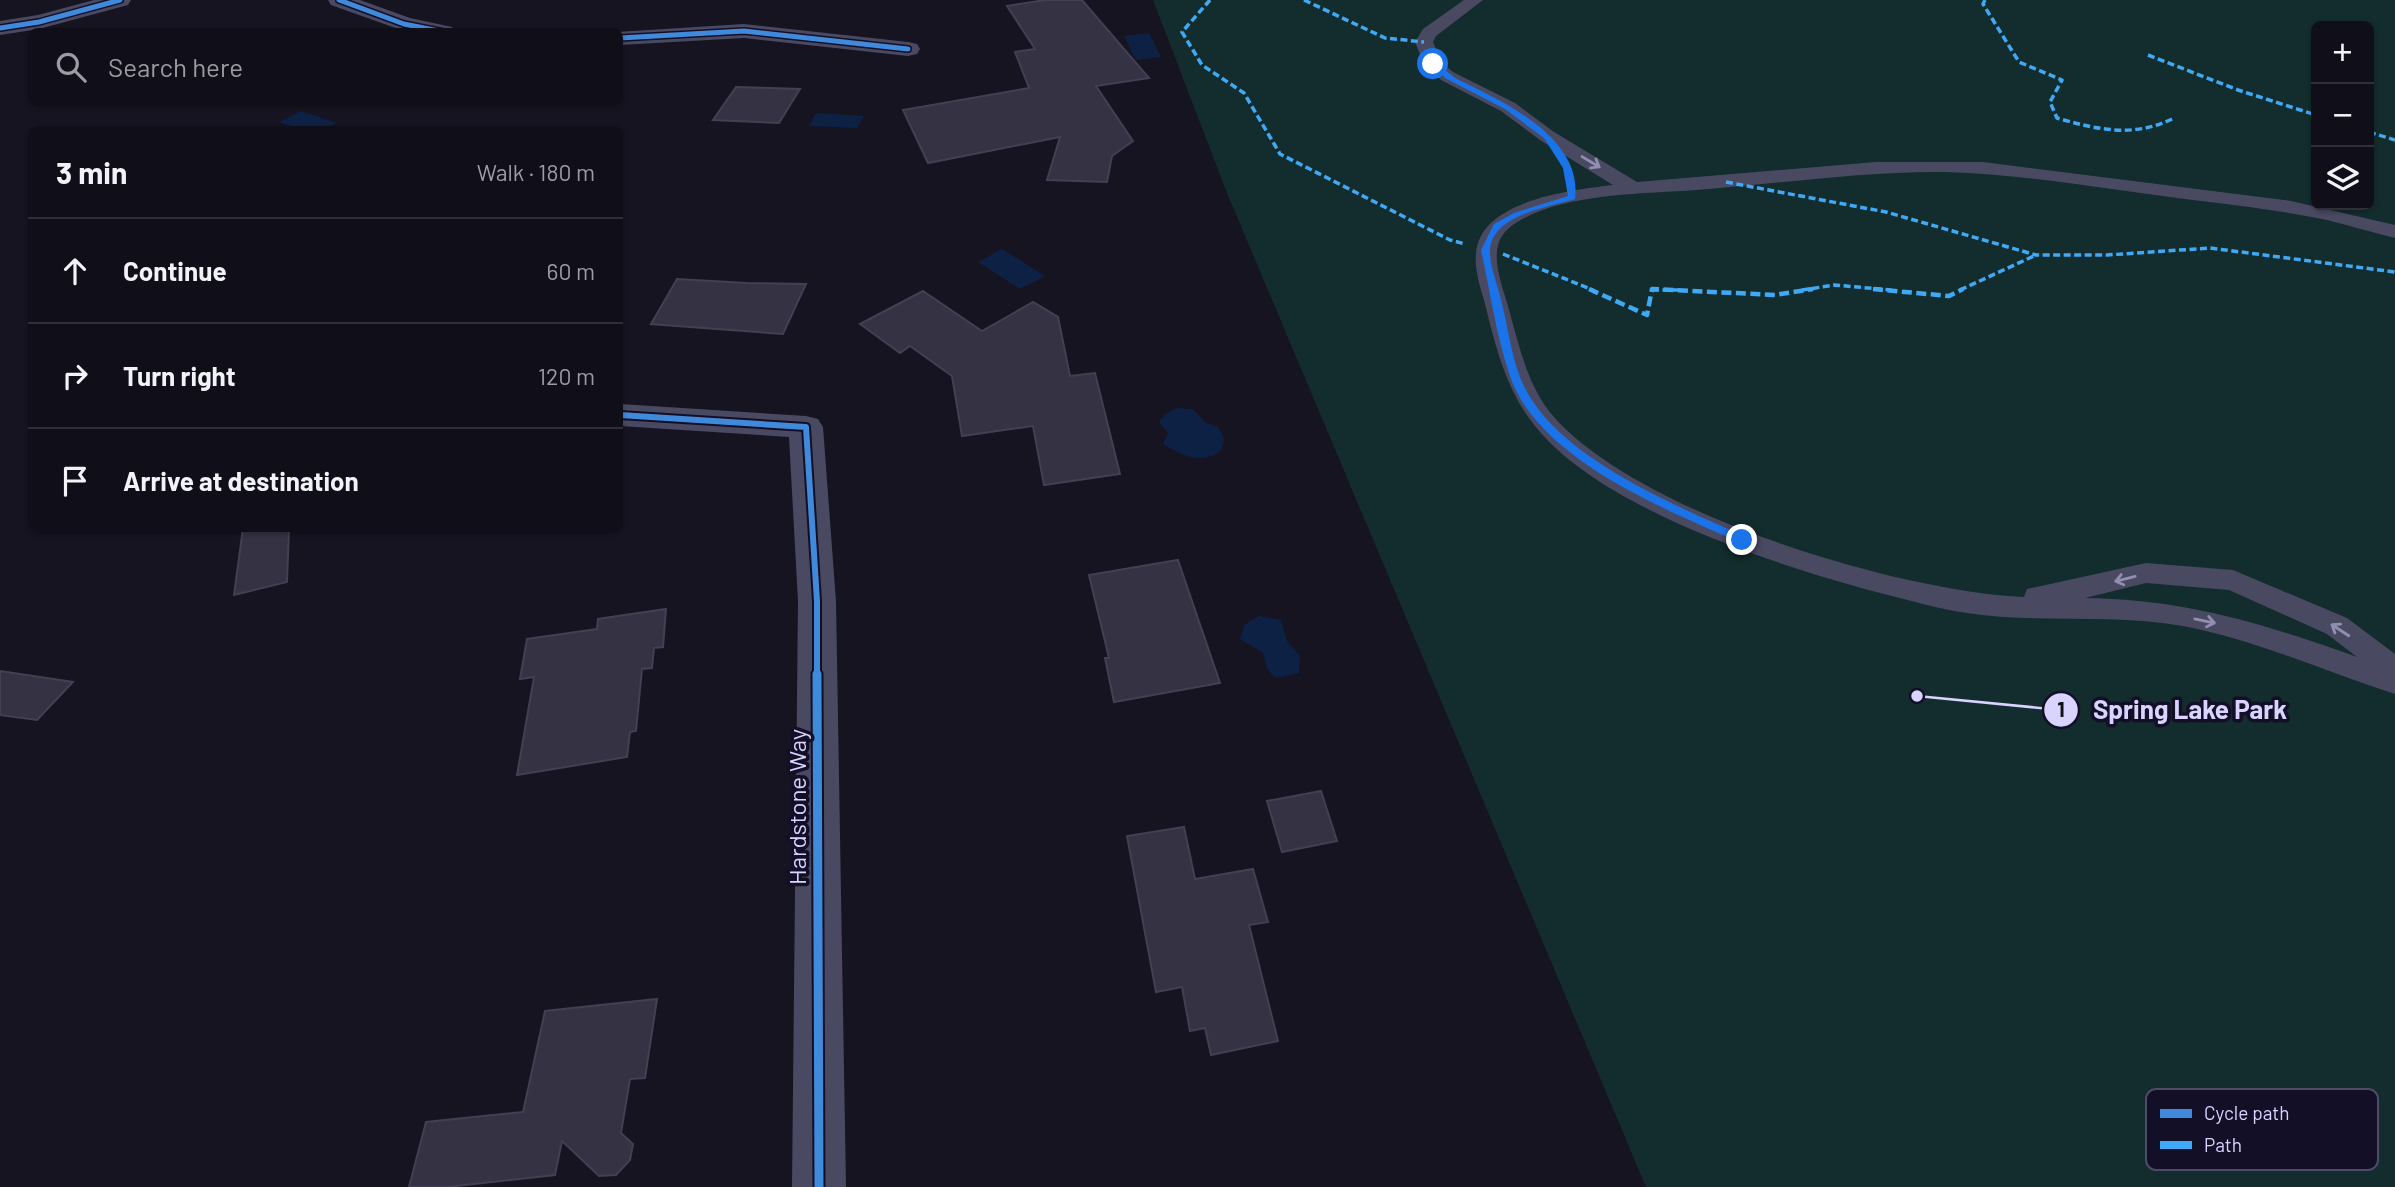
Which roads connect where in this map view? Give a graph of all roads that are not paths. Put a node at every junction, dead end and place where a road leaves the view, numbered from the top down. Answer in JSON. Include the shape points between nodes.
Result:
{"nodes":[{"id":1,"x":120,"y":0,"type":"edge"},
{"id":2,"x":339,"y":0,"type":"edge"},
{"id":3,"x":1475,"y":0,"type":"edge"},
{"id":4,"x":0,"y":28,"type":"edge"},
{"id":5,"x":424,"y":28,"type":"edge"},
{"id":6,"x":623,"y":38,"type":"edge"},
{"id":7,"x":908,"y":49,"type":"dead end"},
{"id":8,"x":1547,"y":136,"type":"junction"},
{"id":9,"x":1569,"y":181,"type":"junction"},
{"id":10,"x":1634,"y":188,"type":"junction"},
{"id":11,"x":2395,"y":232,"type":"edge"},
{"id":12,"x":623,"y":415,"type":"edge"},
{"id":13,"x":1966,"y":603,"type":"junction"},
{"id":14,"x":2395,"y":670,"type":"edge"},
{"id":15,"x":2395,"y":682,"type":"edge"},
{"id":16,"x":819,"y":1187,"type":"edge"}],
"edges":[{"from":1,"to":4,"type":"street"},
{"from":2,"to":5,"type":"street"},
{"from":3,"to":8,"type":"lane","via":[[1429,33],[1424,41],[1433,64],[1508,107]]},
{"from":6,"to":7,"type":"street","via":[[744,31]]},
{"from":8,"to":9,"type":"lane"},
{"from":8,"to":10,"type":"lane","one_way":true},
{"from":9,"to":10,"type":"lane"},
{"from":9,"to":13,"type":"lane","via":[[1497,226],[1485,250],[1515,377],[1537,415],[1578,453],[1646,496],[1742,540],[1847,574]]},
{"from":10,"to":11,"type":"lane","via":[[1892,168],[1981,168],[2223,197],[2369,223]]},
{"from":12,"to":16,"type":"street","name":"Hardstone Way","via":[[806,426],[817,601]]},
{"from":14,"to":13,"type":"lane","one_way":true,"via":[[2337,626],[2233,580],[2146,573],[2064,593]]},
{"from":13,"to":15,"type":"lane","one_way":true,"via":[[2178,615],[2239,628]]}]}
